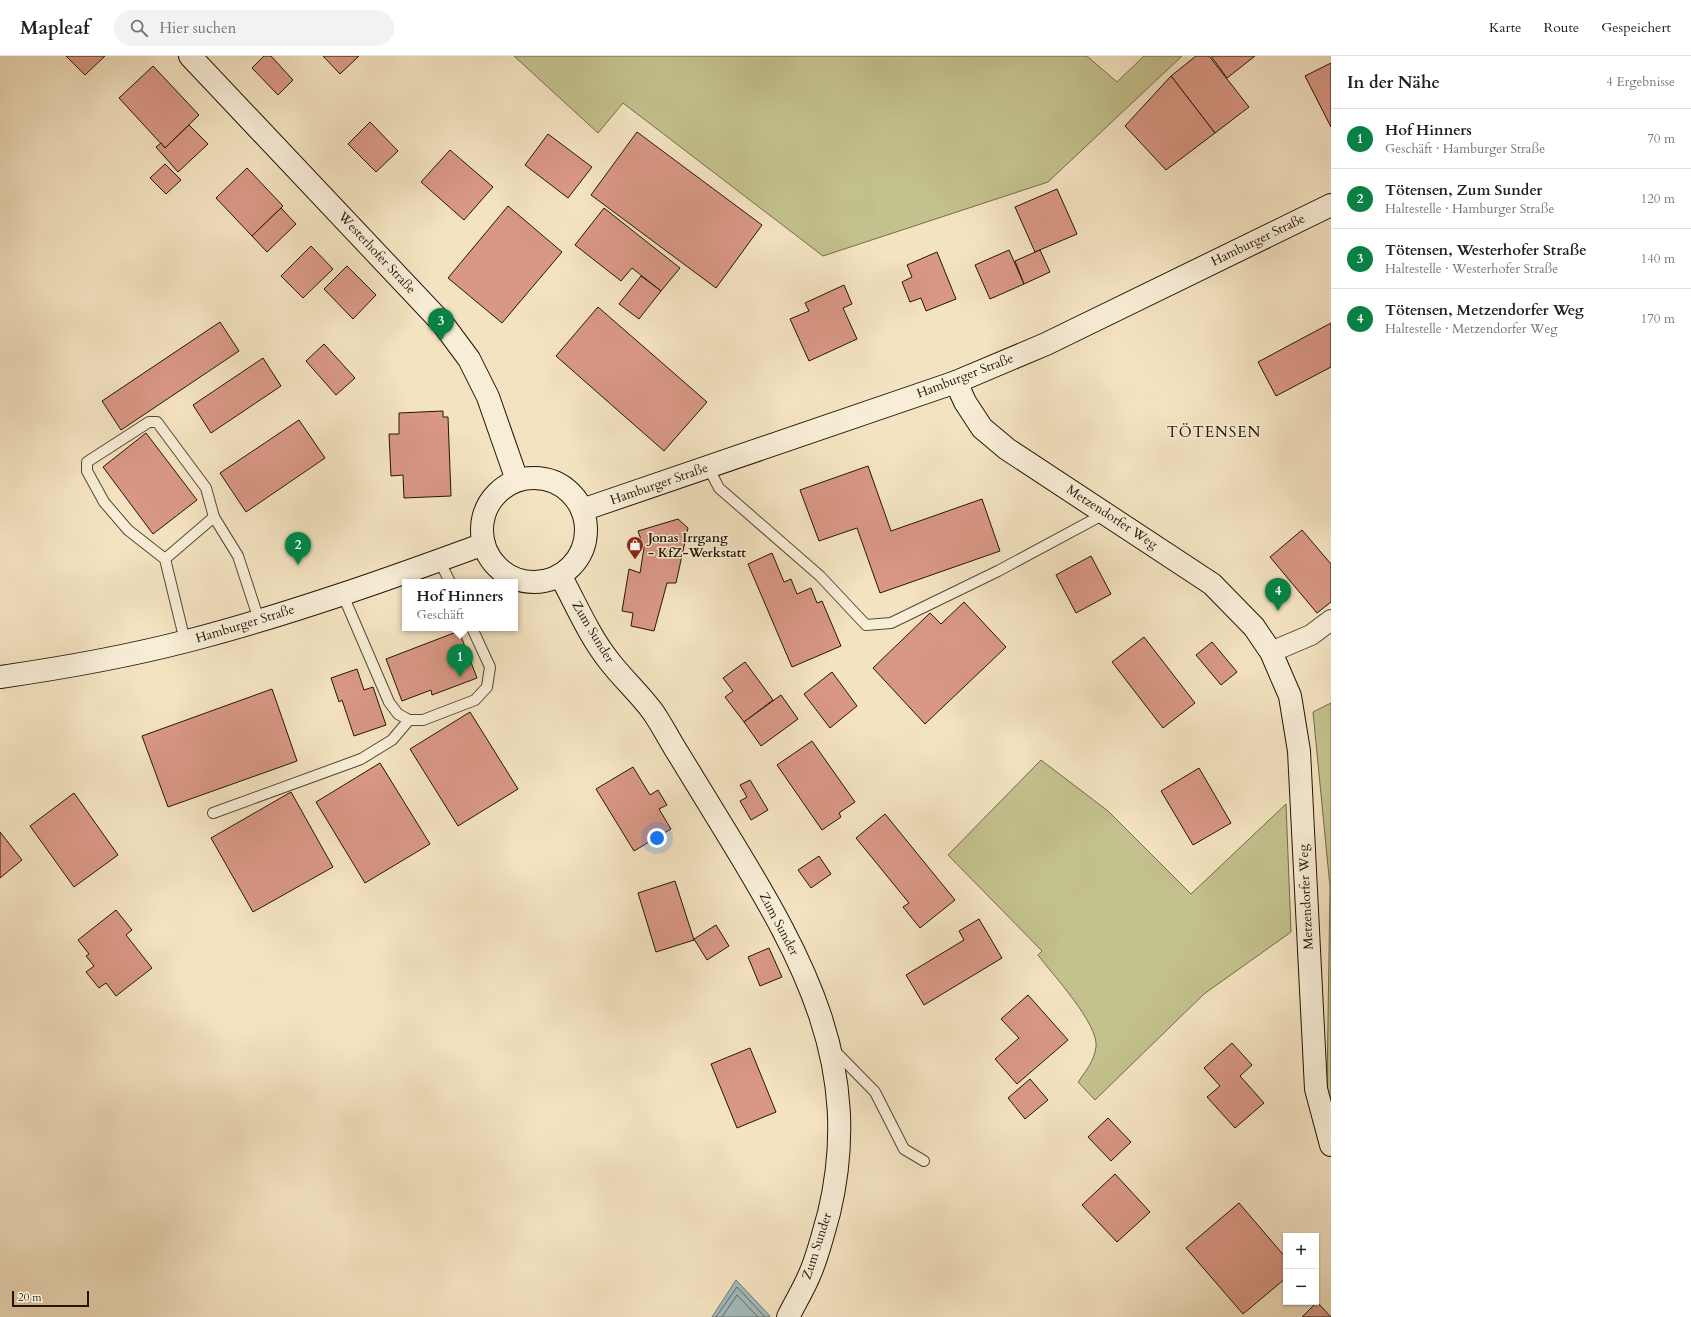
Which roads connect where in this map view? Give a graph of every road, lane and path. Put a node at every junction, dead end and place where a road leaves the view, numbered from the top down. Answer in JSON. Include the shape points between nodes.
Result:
{"nodes":[{"id":1,"x":190,"y":56,"type":"edge"},
{"id":2,"x":1331,"y":205,"type":"edge"},
{"id":3,"x":956,"y":382,"type":"junction"},
{"id":4,"x":708,"y":467,"type":"junction"},
{"id":5,"x":517,"y":480,"type":"junction"},
{"id":6,"x":582,"y":510,"type":"junction"},
{"id":7,"x":1106,"y":513,"type":"junction"},
{"id":8,"x":214,"y":517,"type":"junction"},
{"id":9,"x":484,"y":544,"type":"junction"},
{"id":10,"x":165,"y":559,"type":"junction"},
{"id":11,"x":439,"y":560,"type":"junction"},
{"id":12,"x":560,"y":576,"type":"junction"},
{"id":13,"x":448,"y":579,"type":"edge"},
{"id":14,"x":514,"y":579,"type":"edge"},
{"id":15,"x":518,"y":580,"type":"edge"},
{"id":16,"x":342,"y":593,"type":"junction"},
{"id":17,"x":259,"y":620,"type":"junction"},
{"id":18,"x":1331,"y":620,"type":"edge"},
{"id":19,"x":473,"y":631,"type":"edge"},
{"id":20,"x":185,"y":641,"type":"junction"},
{"id":21,"x":1271,"y":652,"type":"junction"},
{"id":22,"x":0,"y":677,"type":"edge"},
{"id":23,"x":409,"y":720,"type":"junction"},
{"id":24,"x":213,"y":813,"type":"dead end"},
{"id":25,"x":829,"y":1044,"type":"junction"},
{"id":26,"x":1331,"y":1145,"type":"edge"},
{"id":27,"x":924,"y":1161,"type":"dead end"},
{"id":28,"x":788,"y":1317,"type":"edge"}],
"edges":[{"from":1,"to":5,"type":"main road","name":"Westerhofer Straße","via":[[443,324],[469,359],[488,397]]},
{"from":2,"to":3,"type":"main road","name":"Hamburger Straße","via":[[1046,344]]},
{"from":3,"to":4,"type":"main road","name":"Hamburger Straße"},
{"from":3,"to":7,"type":"main road","name":"Metzendorfer Weg","via":[[965,402],[982,428],[1007,449]]},
{"from":4,"to":6,"type":"main road","name":"Hamburger Straße"},
{"from":4,"to":7,"type":"lane","via":[[719,488],[820,576],[866,625],[891,623],[998,571]]},
{"from":5,"to":6,"type":"main road","via":[[539,478],[560,485],[570,491]]},
{"from":5,"to":9,"type":"main road","via":[[503,488],[492,499],[484,513],[481,529]]},
{"from":6,"to":12,"type":"main road","via":[[586,535],[584,547],[570,568]]},
{"from":7,"to":21,"type":"main road","name":"Metzendorfer Weg","via":[[1212,584],[1254,627]]},
{"from":8,"to":10,"type":"lane"},
{"from":8,"to":10,"type":"lane","via":[[206,488],[157,422],[149,422],[88,462],[87,471],[104,502],[128,530]]},
{"from":8,"to":17,"type":"lane","via":[[238,556]]},
{"from":9,"to":11,"type":"main road","name":"Hamburger Straße"},
{"from":9,"to":14,"type":"main road","via":[[490,559],[501,571]]},
{"from":10,"to":20,"type":"lane"},
{"from":11,"to":13,"type":"lane"},
{"from":11,"to":16,"type":"main road","name":"Hamburger Straße"},
{"from":12,"to":15,"type":"main road","via":[[545,581]]},
{"from":12,"to":25,"type":"main road","name":"Zum Sunder","via":[[609,662],[654,713],[769,905],[803,969],[818,1006]]},
{"from":16,"to":17,"type":"main road","name":"Hamburger Straße"},
{"from":16,"to":23,"type":"lane","via":[[389,702],[398,714]]},
{"from":17,"to":20,"type":"main road","name":"Hamburger Straße"},
{"from":18,"to":21,"type":"street","via":[[1311,635]]},
{"from":19,"to":23,"type":"lane","via":[[490,667],[487,687],[475,700],[423,720]]},
{"from":20,"to":22,"type":"main road","name":"Hamburger Straße","via":[[74,666]]},
{"from":21,"to":26,"type":"main road","name":"Metzendorfer Weg","via":[[1290,696],[1299,751],[1316,1089]]},
{"from":23,"to":24,"type":"lane","via":[[392,740],[361,759]]},
{"from":25,"to":27,"type":"lane","via":[[875,1092],[904,1149]]},
{"from":25,"to":28,"type":"main road","name":"Zum Sunder","via":[[839,1112],[840,1152],[836,1183],[818,1251]]}]}
